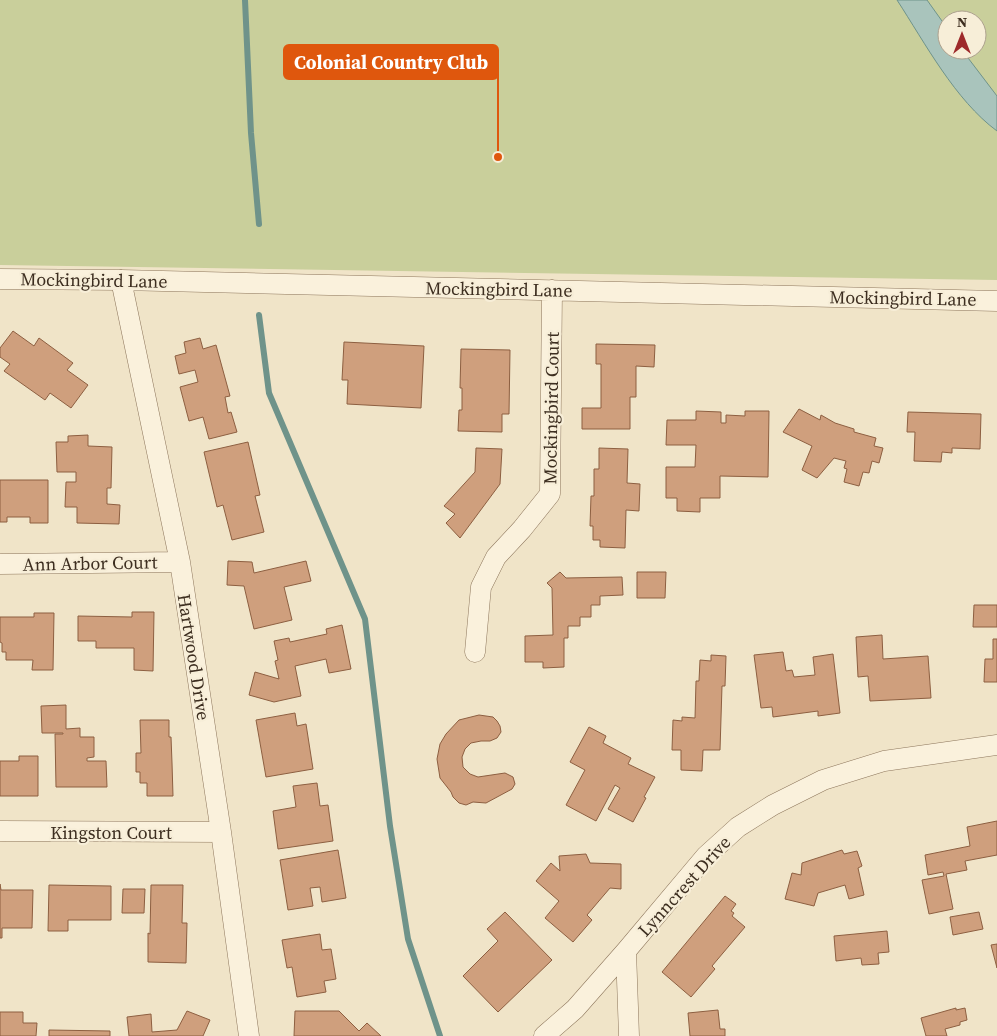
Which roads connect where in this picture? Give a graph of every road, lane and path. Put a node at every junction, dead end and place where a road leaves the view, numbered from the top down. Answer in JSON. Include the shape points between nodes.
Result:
{"nodes":[{"id":1,"x":0,"y":278,"type":"edge"},
{"id":2,"x":121,"y":280,"type":"junction"},
{"id":3,"x":552,"y":290,"type":"junction"},
{"id":4,"x":997,"y":301,"type":"edge"},
{"id":5,"x":180,"y":562,"type":"junction"},
{"id":6,"x":0,"y":564,"type":"edge"},
{"id":7,"x":475,"y":652,"type":"dead end"},
{"id":8,"x":997,"y":745,"type":"edge"},
{"id":9,"x":0,"y":831,"type":"edge"},
{"id":10,"x":221,"y":832,"type":"junction"},
{"id":11,"x":626,"y":951,"type":"junction"},
{"id":12,"x":249,"y":1036,"type":"edge"},
{"id":13,"x":544,"y":1036,"type":"edge"},
{"id":14,"x":629,"y":1036,"type":"edge"}],
"edges":[{"from":1,"to":2,"type":"street","name":"Mockingbird Lane"},
{"from":2,"to":3,"type":"street","name":"Mockingbird Lane"},
{"from":2,"to":5,"type":"street","name":"Hartwood Drive"},
{"from":3,"to":4,"type":"street","name":"Mockingbird Lane"},
{"from":3,"to":7,"type":"street","name":"Mockingbird Court","via":[[550,494],[496,557],[481,588]]},
{"from":5,"to":6,"type":"street","name":"Ann Arbor Court"},
{"from":5,"to":10,"type":"street","name":"Hartwood Drive"},
{"from":8,"to":11,"type":"street","name":"Lynncrest Drive","via":[[884,761],[823,780],[772,805],[738,827],[706,856]]},
{"from":9,"to":10,"type":"street","name":"Kingston Court"},
{"from":10,"to":12,"type":"street","name":"Hartwood Drive"},
{"from":11,"to":13,"type":"street","name":"Lynncrest Drive","via":[[574,1009]]},
{"from":11,"to":14,"type":"street"}]}
